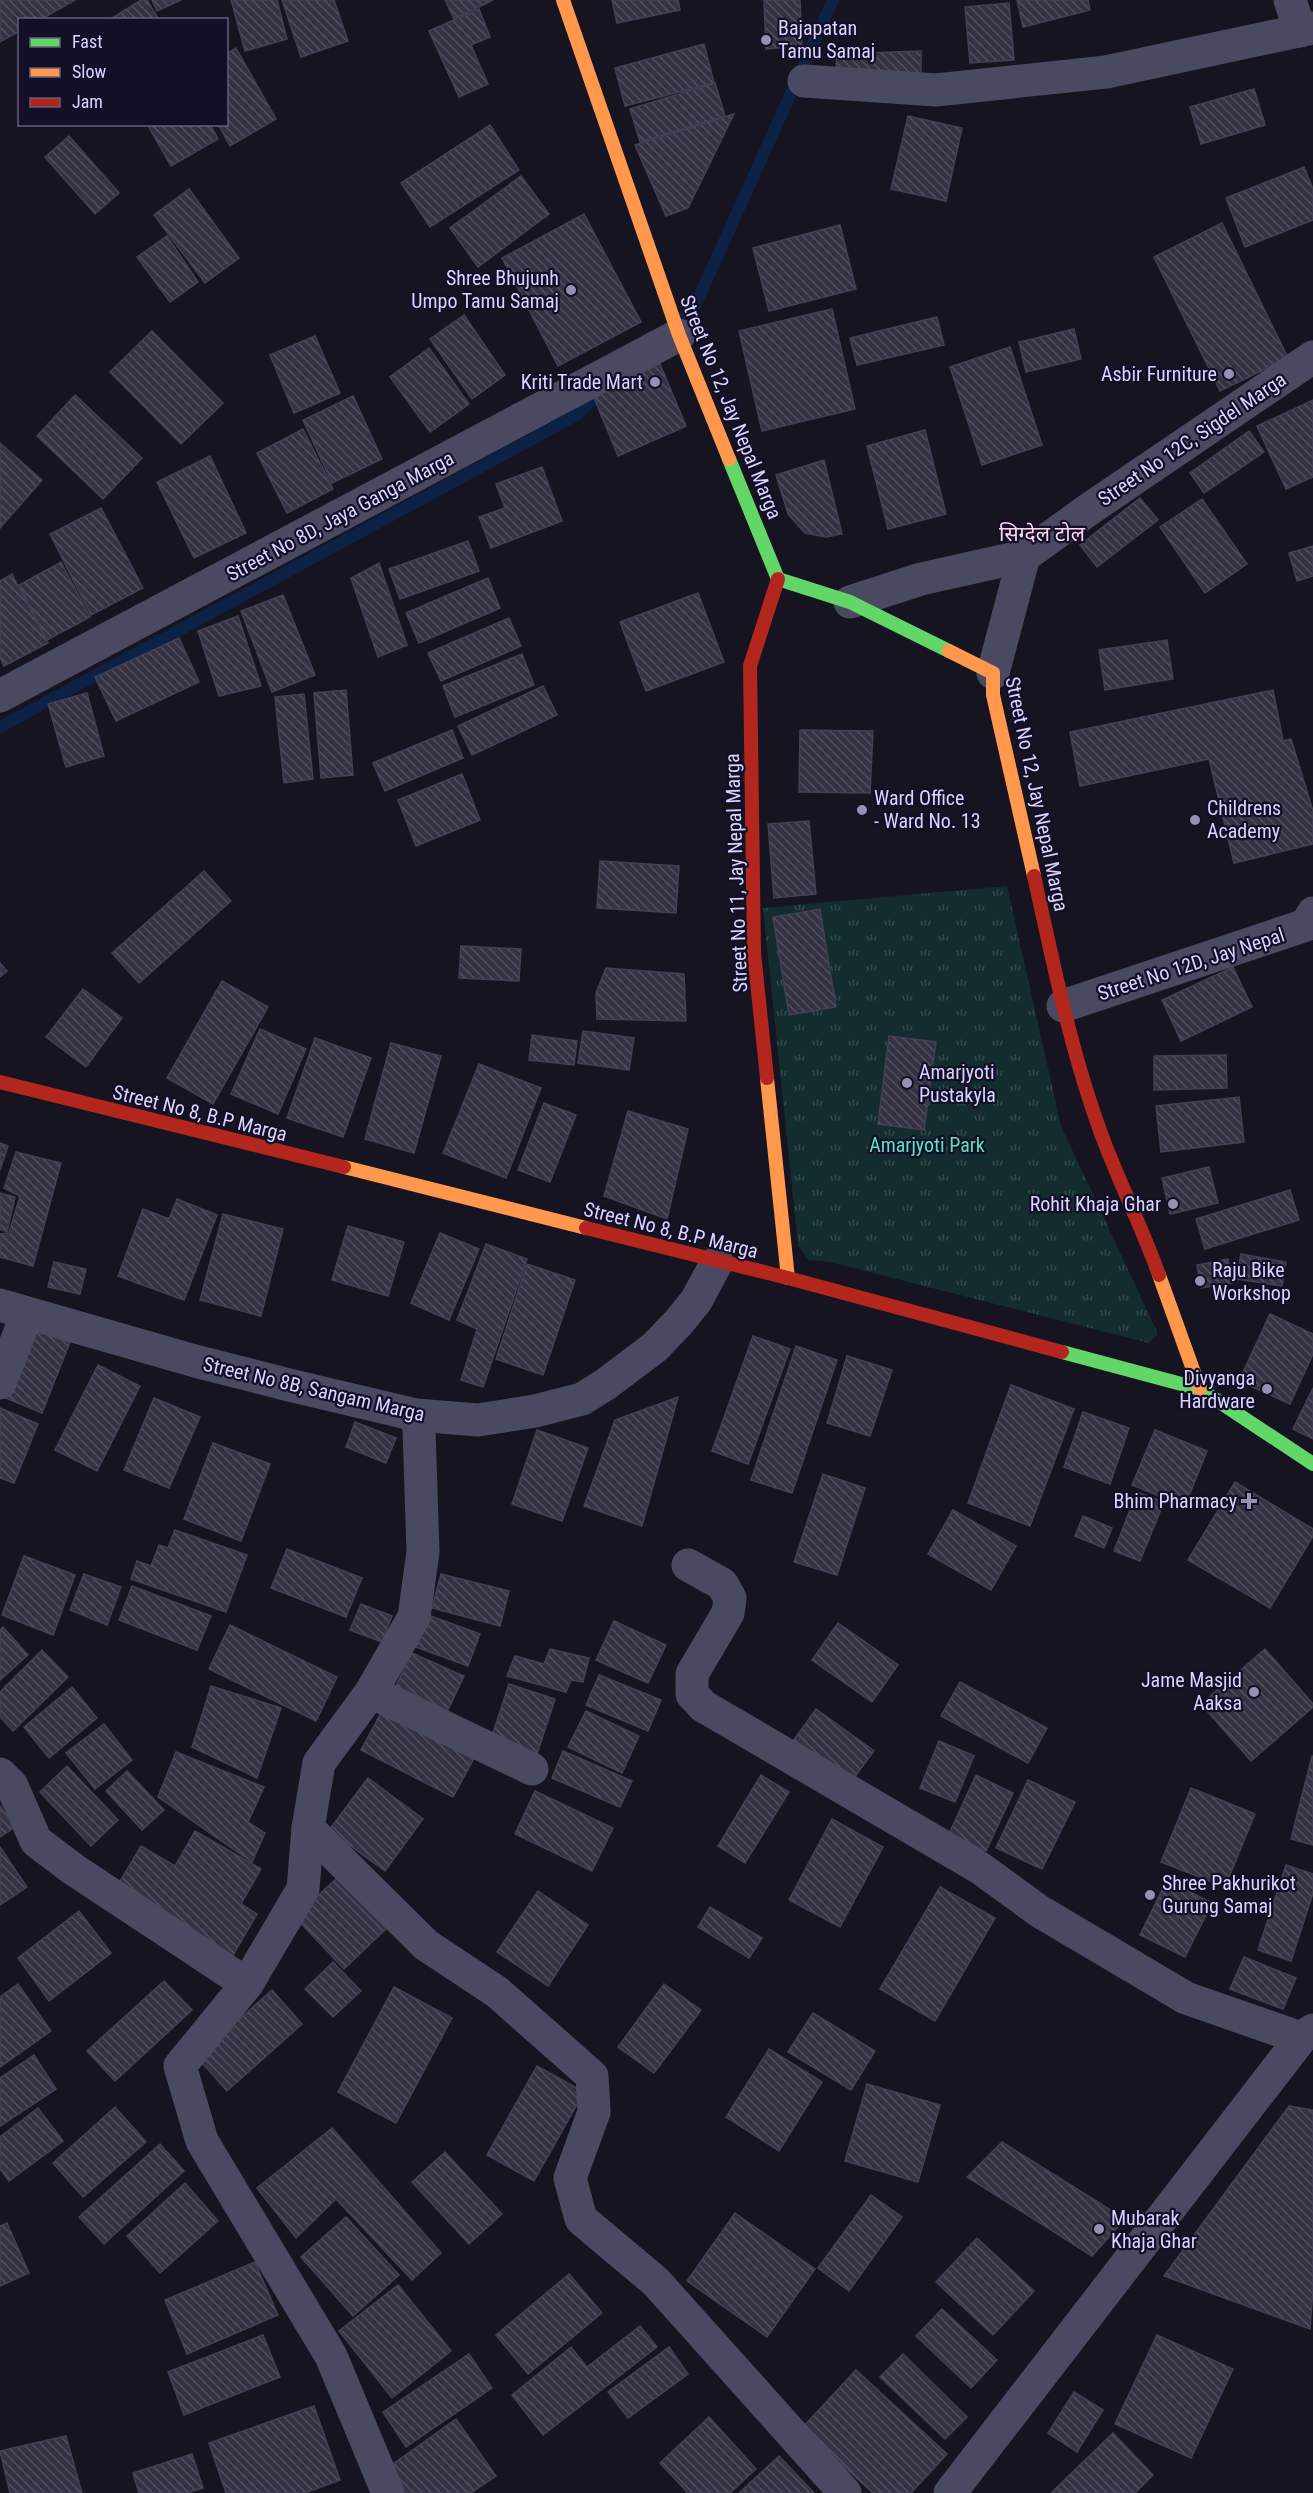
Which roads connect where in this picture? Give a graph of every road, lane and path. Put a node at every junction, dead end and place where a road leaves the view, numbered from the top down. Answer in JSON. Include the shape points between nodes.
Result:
{"nodes":[{"id":1,"x":563,"y":0,"type":"edge"},
{"id":2,"x":1290,"y":0,"type":"edge"},
{"id":3,"x":1307,"y":30,"type":"edge"},
{"id":4,"x":804,"y":81,"type":"dead end"},
{"id":5,"x":680,"y":336,"type":"junction"},
{"id":6,"x":1313,"y":357,"type":"edge"},
{"id":7,"x":1024,"y":556,"type":"junction"},
{"id":8,"x":778,"y":579,"type":"junction"},
{"id":9,"x":850,"y":602,"type":"junction"},
{"id":10,"x":993,"y":673,"type":"junction"},
{"id":11,"x":0,"y":696,"type":"edge"},
{"id":12,"x":1311,"y":923,"type":"edge"},
{"id":13,"x":1063,"y":1006,"type":"junction"},
{"id":14,"x":0,"y":1082,"type":"edge"},
{"id":15,"x":717,"y":1262,"type":"junction"},
{"id":16,"x":788,"y":1278,"type":"junction"},
{"id":17,"x":14,"y":1310,"type":"edge"},
{"id":18,"x":0,"y":1383,"type":"edge"},
{"id":19,"x":1200,"y":1389,"type":"junction"},
{"id":20,"x":416,"y":1414,"type":"junction"},
{"id":21,"x":1313,"y":1464,"type":"edge"},
{"id":22,"x":688,"y":1565,"type":"dead end"},
{"id":23,"x":371,"y":1692,"type":"junction"},
{"id":24,"x":532,"y":1768,"type":"dead end"},
{"id":25,"x":0,"y":1773,"type":"edge"},
{"id":26,"x":308,"y":1828,"type":"junction"},
{"id":27,"x":246,"y":1984,"type":"junction"},
{"id":28,"x":1307,"y":2034,"type":"edge"},
{"id":29,"x":388,"y":2493,"type":"edge"},
{"id":30,"x":845,"y":2493,"type":"edge"},
{"id":31,"x":950,"y":2493,"type":"edge"}],
"edges":[{"from":1,"to":5,"type":"street","name":"Street No 12, Jay Nepal Marga"},
{"from":2,"to":3,"type":"street"},
{"from":3,"to":4,"type":"street","via":[[1106,72],[936,90]]},
{"from":5,"to":8,"type":"street","name":"Street No 12, Jay Nepal Marga"},
{"from":5,"to":11,"type":"street","name":"Street No 8D, Jaya Ganga Marga"},
{"from":6,"to":7,"type":"street","name":"Street No 12C, Sigdel Marga"},
{"from":7,"to":9,"type":"street","via":[[921,579]]},
{"from":7,"to":10,"type":"street"},
{"from":8,"to":9,"type":"street","name":"Street No 12, Jay Nepal Marga"},
{"from":8,"to":16,"type":"street","name":"Street No 11, Jay Nepal Marga","via":[[750,666],[754,953]]},
{"from":9,"to":10,"type":"street","name":"Street No 12, Jay Nepal Marga"},
{"from":10,"to":13,"type":"street","name":"Street No 12, Jay Nepal Marga","via":[[993,695]]},
{"from":12,"to":13,"type":"street","name":"Street No 12D, Jay Nepal"},
{"from":13,"to":19,"type":"street","name":"Street No 12, Jay Nepal Marga","via":[[1105,1144],[1150,1249]]},
{"from":14,"to":15,"type":"street","name":"Street No 8, B.P Marga"},
{"from":15,"to":16,"type":"street","name":"Street No 8, B.P Marga"},
{"from":15,"to":20,"type":"street","name":"Street No 8B, Sangam Marga","via":[[696,1300],[655,1347],[582,1398],[478,1420]]},
{"from":16,"to":19,"type":"street","name":"Street No 8, B.P Marga"},
{"from":17,"to":18,"type":"street"},
{"from":17,"to":20,"type":"street","name":"Street No 8B, Sangam Marga","via":[[195,1361]]},
{"from":19,"to":21,"type":"street","name":"Street No 8, B.P Marga"},
{"from":20,"to":23,"type":"street","via":[[423,1552],[414,1617]]},
{"from":22,"to":28,"type":"street","via":[[722,1584],[730,1598],[728,1613],[692,1674],[692,1694],[703,1706],[980,1868],[1039,1911],[1186,1998]]},
{"from":23,"to":24,"type":"street"},
{"from":23,"to":26,"type":"street","via":[[319,1763]]},
{"from":25,"to":27,"type":"street","via":[[12,1786],[36,1841]]},
{"from":26,"to":27,"type":"street","via":[[303,1889]]},
{"from":26,"to":30,"type":"street","via":[[426,1945],[496,1992],[591,2076],[594,2112],[570,2178],[581,2219],[656,2282]]},
{"from":27,"to":29,"type":"street","via":[[180,2066],[202,2141],[331,2356]]},
{"from":28,"to":31,"type":"street"}]}
